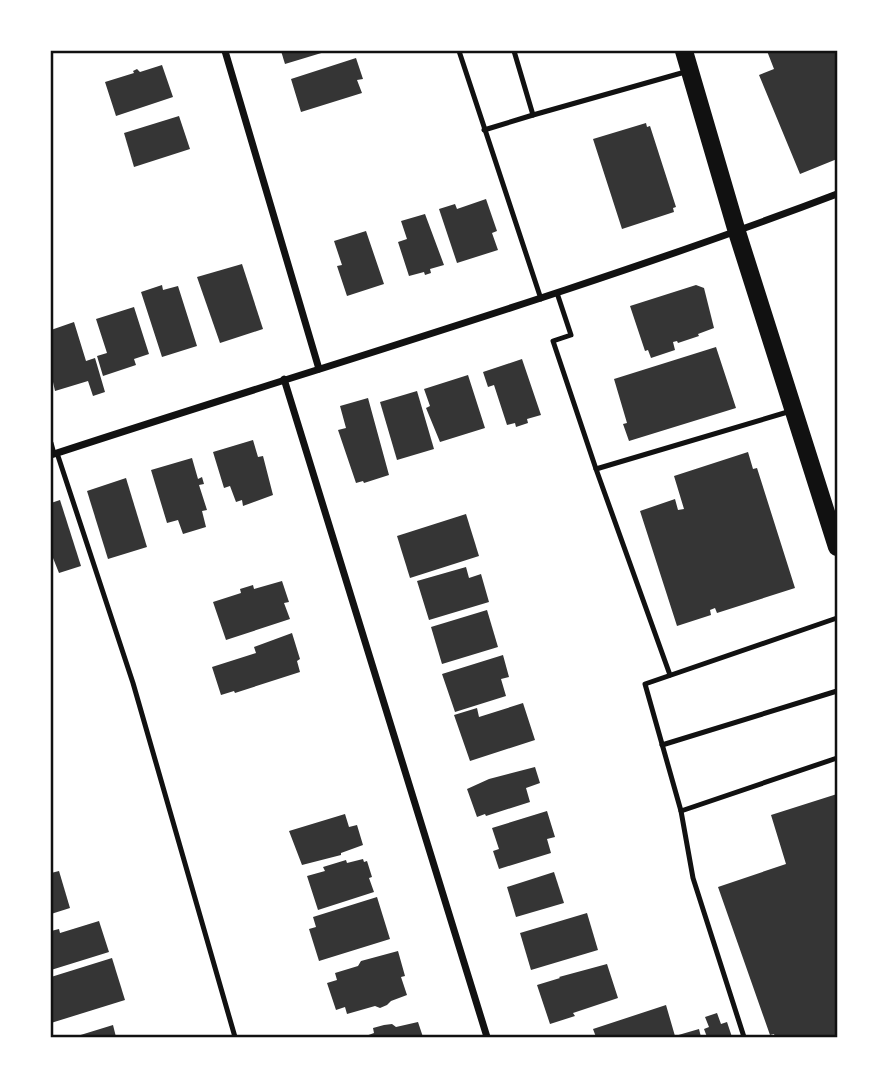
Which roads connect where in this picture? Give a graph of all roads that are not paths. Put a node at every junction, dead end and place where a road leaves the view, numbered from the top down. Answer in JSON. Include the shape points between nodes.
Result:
{"nodes":[{"id":1,"x":225,"y":51,"type":"edge"},
{"id":2,"x":459,"y":51,"type":"edge"},
{"id":3,"x":514,"y":51,"type":"edge"},
{"id":4,"x":684,"y":51,"type":"edge"},
{"id":5,"x":690,"y":71,"type":"junction"},
{"id":6,"x":533,"y":115,"type":"junction"},
{"id":7,"x":484,"y":130,"type":"junction"},
{"id":8,"x":837,"y":194,"type":"edge"},
{"id":9,"x":737,"y":232,"type":"junction"},
{"id":10,"x":557,"y":293,"type":"junction"},
{"id":11,"x":541,"y":299,"type":"junction"},
{"id":12,"x":319,"y":369,"type":"junction"},
{"id":13,"x":284,"y":379,"type":"junction"},
{"id":14,"x":794,"y":410,"type":"junction"},
{"id":15,"x":51,"y":443,"type":"edge"},
{"id":16,"x":54,"y":454,"type":"edge"},
{"id":17,"x":596,"y":469,"type":"junction"},
{"id":18,"x":837,"y":547,"type":"edge"},
{"id":19,"x":837,"y":618,"type":"edge"},
{"id":20,"x":670,"y":675,"type":"junction"},
{"id":21,"x":837,"y":691,"type":"edge"},
{"id":22,"x":662,"y":745,"type":"junction"},
{"id":23,"x":837,"y":758,"type":"edge"},
{"id":24,"x":681,"y":811,"type":"junction"},
{"id":25,"x":235,"y":1037,"type":"edge"},
{"id":26,"x":487,"y":1037,"type":"edge"},
{"id":27,"x":744,"y":1037,"type":"edge"}],
"edges":[{"from":1,"to":12,"type":"street"},
{"from":2,"to":7,"type":"lane"},
{"from":3,"to":6,"type":"lane"},
{"from":4,"to":5,"type":"main road"},
{"from":5,"to":6,"type":"lane"},
{"from":5,"to":9,"type":"main road"},
{"from":6,"to":7,"type":"lane"},
{"from":7,"to":11,"type":"lane"},
{"from":8,"to":9,"type":"street"},
{"from":9,"to":10,"type":"street"},
{"from":9,"to":14,"type":"main road"},
{"from":10,"to":11,"type":"street"},
{"from":10,"to":17,"type":"lane","via":[[571,335],[553,341]]},
{"from":11,"to":12,"type":"street"},
{"from":12,"to":13,"type":"street"},
{"from":13,"to":16,"type":"street"},
{"from":13,"to":26,"type":"street"},
{"from":14,"to":17,"type":"lane"},
{"from":14,"to":18,"type":"main road"},
{"from":15,"to":16,"type":"lane"},
{"from":16,"to":25,"type":"lane","via":[[133,683]]},
{"from":17,"to":20,"type":"lane"},
{"from":19,"to":20,"type":"lane"},
{"from":20,"to":22,"type":"lane","via":[[645,684]]},
{"from":21,"to":22,"type":"lane"},
{"from":22,"to":24,"type":"lane"},
{"from":23,"to":24,"type":"lane"},
{"from":24,"to":27,"type":"lane","via":[[693,878]]}]}
